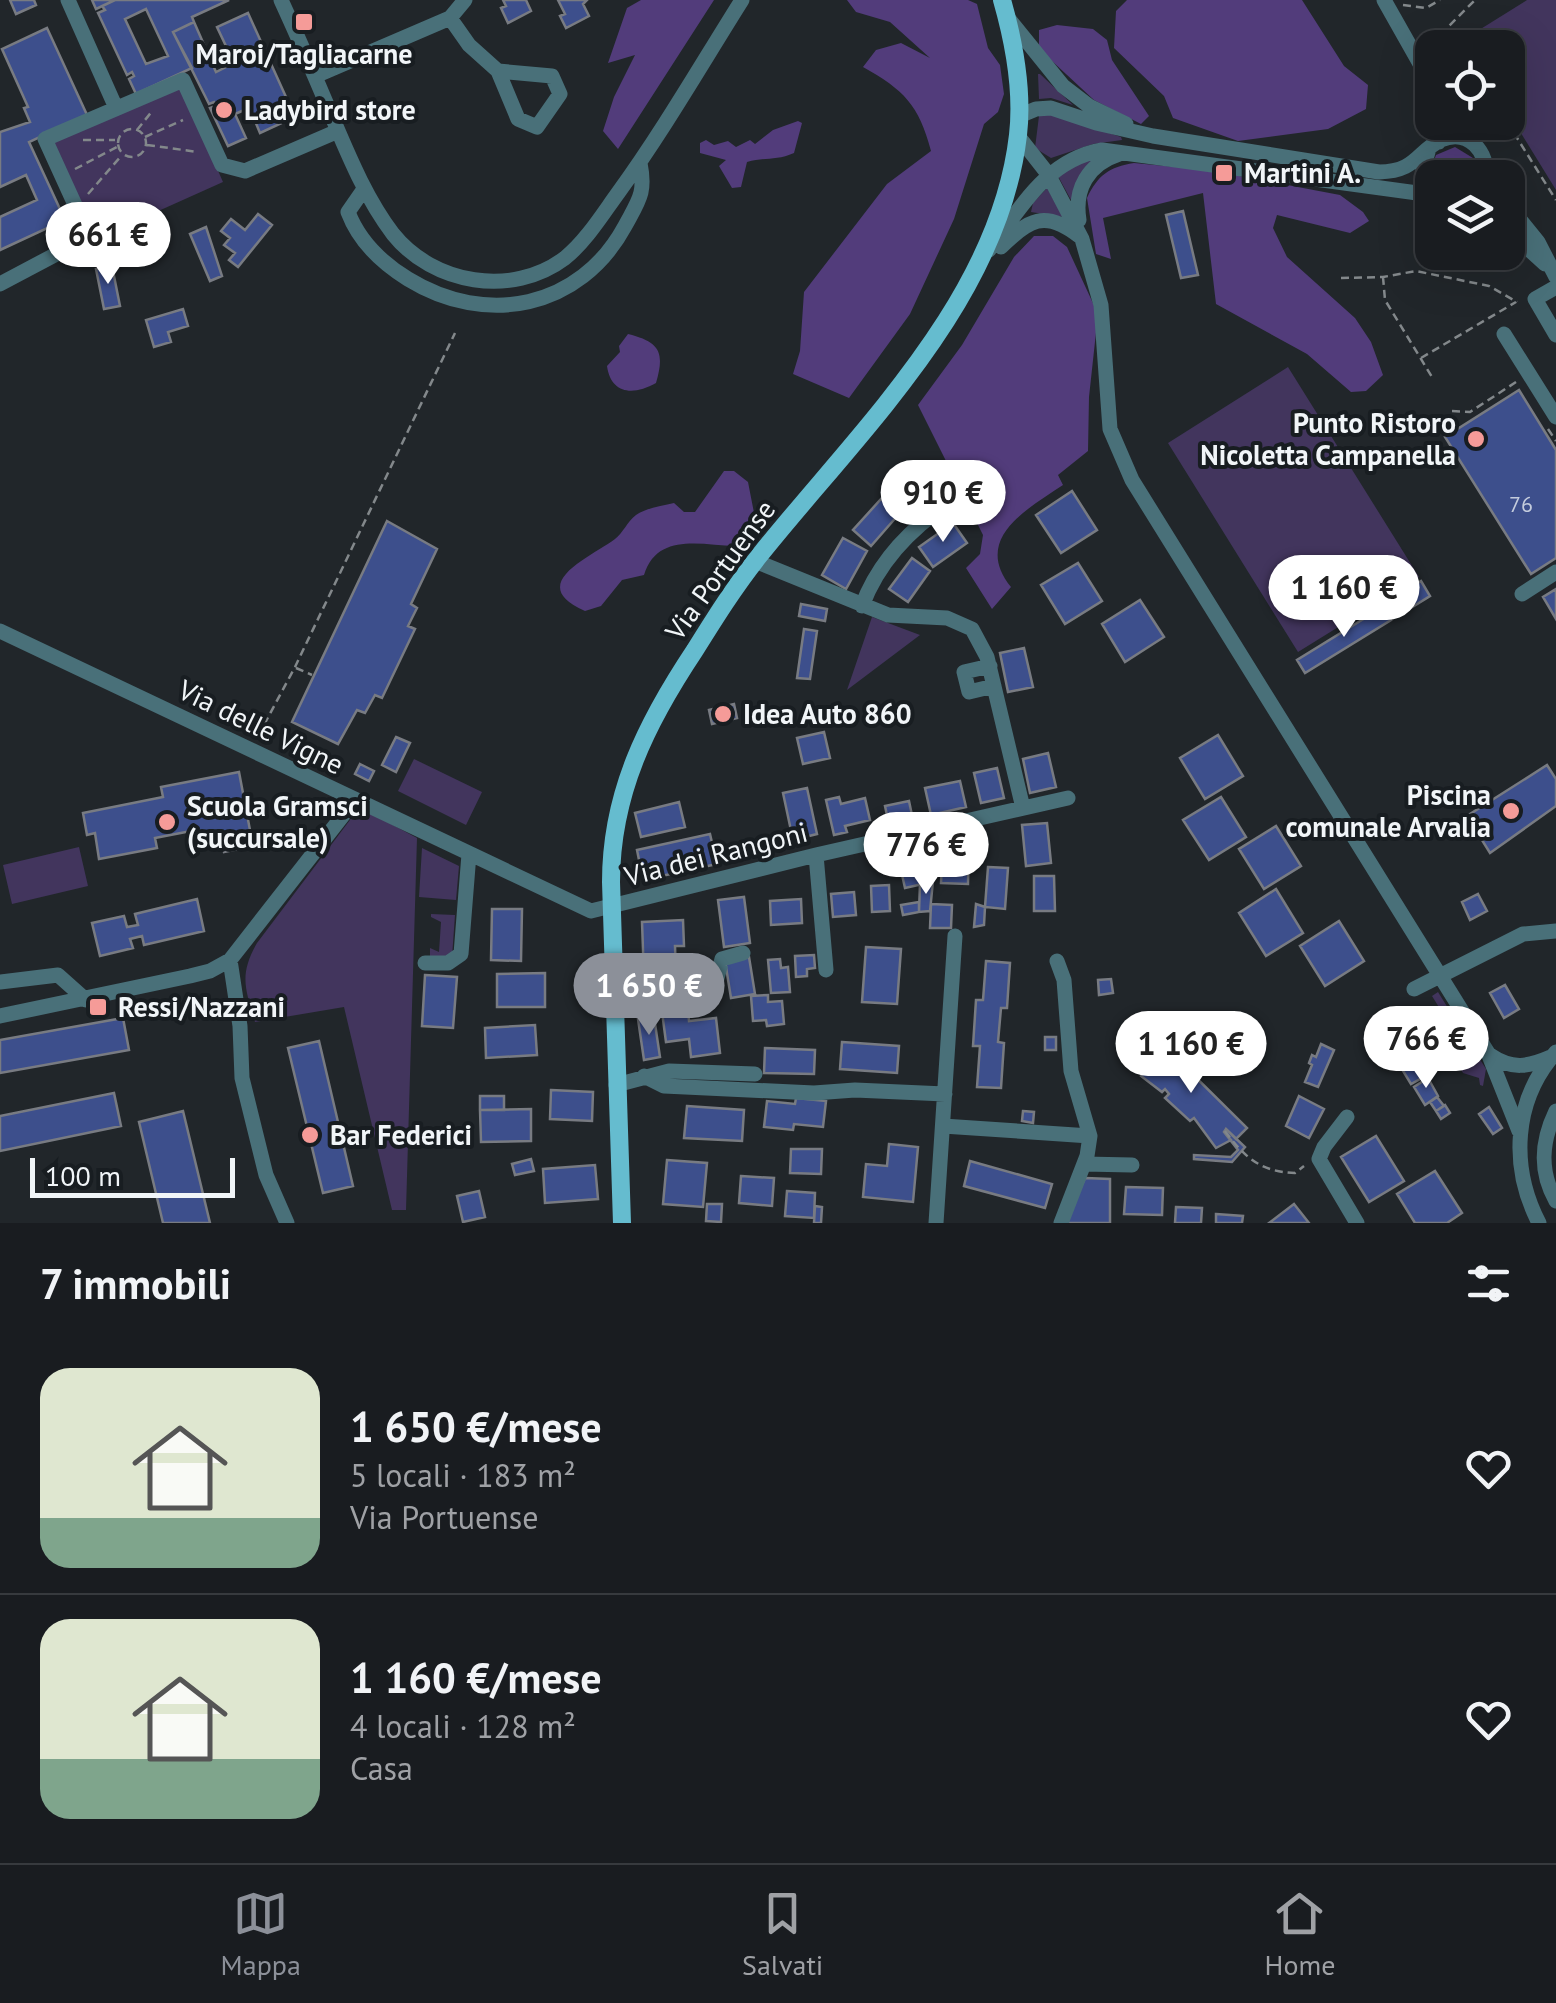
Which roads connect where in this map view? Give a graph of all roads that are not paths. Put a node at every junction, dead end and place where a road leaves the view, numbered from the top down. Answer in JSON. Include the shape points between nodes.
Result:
{"nodes":[{"id":1,"x":68,"y":0,"type":"edge"},
{"id":2,"x":281,"y":0,"type":"edge"},
{"id":3,"x":466,"y":0,"type":"edge"},
{"id":4,"x":742,"y":0,"type":"edge"},
{"id":5,"x":1387,"y":6,"type":"edge"},
{"id":6,"x":1004,"y":7,"type":"edge"},
{"id":7,"x":450,"y":18,"type":"junction"},
{"id":8,"x":1415,"y":55,"type":"edge"},
{"id":9,"x":498,"y":71,"type":"dead end"},
{"id":10,"x":315,"y":76,"type":"junction"},
{"id":11,"x":116,"y":108,"type":"junction"},
{"id":12,"x":1018,"y":126,"type":"junction"},
{"id":13,"x":338,"y":131,"type":"junction"},
{"id":14,"x":1153,"y":136,"type":"junction"},
{"id":15,"x":1436,"y":140,"type":"edge"},
{"id":16,"x":1433,"y":147,"type":"junction"},
{"id":17,"x":1135,"y":152,"type":"junction"},
{"id":18,"x":1427,"y":160,"type":"edge"},
{"id":19,"x":1484,"y":160,"type":"edge"},
{"id":20,"x":640,"y":163,"type":"junction"},
{"id":21,"x":1048,"y":174,"type":"junction"},
{"id":22,"x":364,"y":189,"type":"junction"},
{"id":23,"x":1415,"y":192,"type":"edge"},
{"id":24,"x":1525,"y":226,"type":"edge"},
{"id":25,"x":1082,"y":239,"type":"junction"},
{"id":26,"x":1525,"y":247,"type":"edge"},
{"id":27,"x":975,"y":269,"type":"junction"},
{"id":28,"x":1555,"y":278,"type":"edge"},
{"id":29,"x":0,"y":284,"type":"edge"},
{"id":30,"x":1504,"y":334,"type":"dead end"},
{"id":31,"x":1556,"y":335,"type":"edge"},
{"id":32,"x":1551,"y":422,"type":"edge"},
{"id":33,"x":952,"y":501,"type":"dead end"},
{"id":34,"x":755,"y":561,"type":"junction"},
{"id":35,"x":1556,"y":572,"type":"edge"},
{"id":36,"x":1522,"y":594,"type":"dead end"},
{"id":37,"x":862,"y":606,"type":"junction"},
{"id":38,"x":0,"y":631,"type":"edge"},
{"id":39,"x":990,"y":666,"type":"junction"},
{"id":40,"x":994,"y":686,"type":"junction"},
{"id":41,"x":1068,"y":798,"type":"dead end"},
{"id":42,"x":355,"y":800,"type":"junction"},
{"id":43,"x":1024,"y":808,"type":"junction"},
{"id":44,"x":469,"y":854,"type":"junction"},
{"id":45,"x":816,"y":854,"type":"junction"},
{"id":46,"x":611,"y":908,"type":"junction"},
{"id":47,"x":1556,"y":931,"type":"edge"},
{"id":48,"x":955,"y":936,"type":"dead end"},
{"id":49,"x":743,"y":954,"type":"dead end"},
{"id":50,"x":230,"y":960,"type":"junction"},
{"id":51,"x":1057,"y":960,"type":"dead end"},
{"id":52,"x":424,"y":962,"type":"dead end"},
{"id":53,"x":826,"y":970,"type":"dead end"},
{"id":54,"x":1440,"y":975,"type":"junction"},
{"id":55,"x":0,"y":982,"type":"edge"},
{"id":56,"x":1414,"y":989,"type":"dead end"},
{"id":57,"x":86,"y":1000,"type":"junction"},
{"id":58,"x":647,"y":1010,"type":"dead end"},
{"id":59,"x":0,"y":1016,"type":"edge"},
{"id":60,"x":1488,"y":1052,"type":"junction"},
{"id":61,"x":1554,"y":1054,"type":"edge"},
{"id":62,"x":754,"y":1074,"type":"dead end"},
{"id":63,"x":644,"y":1076,"type":"junction"},
{"id":64,"x":616,"y":1085,"type":"junction"},
{"id":65,"x":945,"y":1094,"type":"junction"},
{"id":66,"x":1556,"y":1112,"type":"edge"},
{"id":67,"x":1347,"y":1117,"type":"dead end"},
{"id":68,"x":943,"y":1126,"type":"junction"},
{"id":69,"x":1519,"y":1131,"type":"junction"},
{"id":70,"x":1090,"y":1136,"type":"junction"},
{"id":71,"x":1084,"y":1164,"type":"junction"},
{"id":72,"x":1132,"y":1165,"type":"dead end"},
{"id":73,"x":1556,"y":1202,"type":"edge"},
{"id":74,"x":287,"y":1223,"type":"edge"},
{"id":75,"x":622,"y":1223,"type":"edge"},
{"id":76,"x":936,"y":1223,"type":"edge"},
{"id":77,"x":1061,"y":1223,"type":"edge"},
{"id":78,"x":1357,"y":1223,"type":"edge"},
{"id":79,"x":1538,"y":1223,"type":"edge"}],
"edges":[{"from":1,"to":11,"type":"street"},
{"from":2,"to":10,"type":"street"},
{"from":3,"to":7,"type":"street"},
{"from":4,"to":20,"type":"street"},
{"from":5,"to":8,"type":"street"},
{"from":6,"to":12,"type":"main road","name":"Via Portuense"},
{"from":6,"to":14,"type":"street","via":[[1075,96]]},
{"from":7,"to":9,"type":"street"},
{"from":7,"to":10,"type":"street"},
{"from":10,"to":13,"type":"street"},
{"from":11,"to":13,"type":"street","via":[[183,80],[222,165],[236,171]]},
{"from":11,"to":29,"type":"street","via":[[45,138],[86,229],[81,241]]},
{"from":12,"to":14,"type":"street","via":[[1048,107]]},
{"from":12,"to":21,"type":"street"},
{"from":12,"to":27,"type":"main road","name":"Via Portuense","via":[[1002,205]]},
{"from":13,"to":22,"type":"street"},
{"from":14,"to":16,"type":"street","via":[[1379,172],[1405,168]]},
{"from":15,"to":16,"type":"street"},
{"from":16,"to":18,"type":"street"},
{"from":16,"to":19,"type":"street","via":[[1469,140]]},
{"from":17,"to":21,"type":"street","via":[[1093,151]]},
{"from":17,"to":23,"type":"street"},
{"from":17,"to":25,"type":"street","via":[[1108,157],[1084,180],[1076,201]]},
{"from":20,"to":22,"type":"street","via":[[564,258],[539,272],[496,281],[470,280],[408,252]]},
{"from":20,"to":22,"type":"street","via":[[645,187],[598,264],[536,302],[488,307],[422,288],[373,252],[348,212]]},
{"from":21,"to":25,"type":"street"},
{"from":21,"to":27,"type":"street"},
{"from":24,"to":28,"type":"street"},
{"from":25,"to":27,"type":"street","via":[[1058,222],[1036,221]]},
{"from":25,"to":54,"type":"street","via":[[1101,305],[1110,429],[1132,480]]},
{"from":26,"to":28,"type":"street"},
{"from":27,"to":34,"type":"main road","name":"Via Portuense","via":[[923,357]]},
{"from":28,"to":31,"type":"street","via":[[1535,299]]},
{"from":30,"to":32,"type":"street"},
{"from":33,"to":37,"type":"street","via":[[893,551]]},
{"from":34,"to":37,"type":"street"},
{"from":34,"to":46,"type":"main road","name":"Via Portuense","via":[[636,750],[613,839]]},
{"from":35,"to":36,"type":"street"},
{"from":37,"to":39,"type":"street","via":[[898,617],[961,622],[981,640]]},
{"from":38,"to":42,"type":"street","name":"Via delle Vigne"},
{"from":39,"to":40,"type":"street"},
{"from":39,"to":40,"type":"street","via":[[964,672],[969,692]]},
{"from":40,"to":43,"type":"street"},
{"from":41,"to":43,"type":"street","name":"Via dei Rangoni"},
{"from":42,"to":44,"type":"street","name":"Via delle Vigne"},
{"from":42,"to":50,"type":"street"},
{"from":43,"to":45,"type":"street","name":"Via dei Rangoni"},
{"from":44,"to":46,"type":"street","name":"Via delle Vigne","via":[[582,908]]},
{"from":44,"to":52,"type":"street","via":[[461,954],[448,963]]},
{"from":45,"to":46,"type":"street","name":"Via dei Rangoni"},
{"from":45,"to":53,"type":"street"},
{"from":46,"to":64,"type":"main road","name":"Via Portuense"},
{"from":47,"to":54,"type":"street","via":[[1523,934]]},
{"from":48,"to":65,"type":"street"},
{"from":49,"to":58,"type":"street","via":[[722,959],[713,984],[663,998]]},
{"from":50,"to":57,"type":"street","via":[[200,974]]},
{"from":50,"to":74,"type":"street","via":[[242,1078],[266,1176]]},
{"from":51,"to":70,"type":"street","via":[[1071,1071]]},
{"from":54,"to":56,"type":"street"},
{"from":54,"to":60,"type":"street"},
{"from":55,"to":57,"type":"street","via":[[58,975]]},
{"from":57,"to":59,"type":"street"},
{"from":60,"to":61,"type":"street","via":[[1522,1067]]},
{"from":60,"to":69,"type":"street"},
{"from":61,"to":69,"type":"street","via":[[1532,1088]]},
{"from":62,"to":63,"type":"street"},
{"from":63,"to":64,"type":"street"},
{"from":63,"to":65,"type":"street","via":[[664,1086]]},
{"from":64,"to":75,"type":"main road","name":"Via Portuense"},
{"from":65,"to":68,"type":"street"},
{"from":66,"to":73,"type":"street","via":[[1543,1157]]},
{"from":67,"to":78,"type":"street","via":[[1319,1159]]},
{"from":68,"to":70,"type":"street"},
{"from":68,"to":76,"type":"street"},
{"from":69,"to":79,"type":"street","via":[[1524,1188]]},
{"from":70,"to":71,"type":"street"},
{"from":71,"to":72,"type":"street"},
{"from":71,"to":77,"type":"street"}]}
